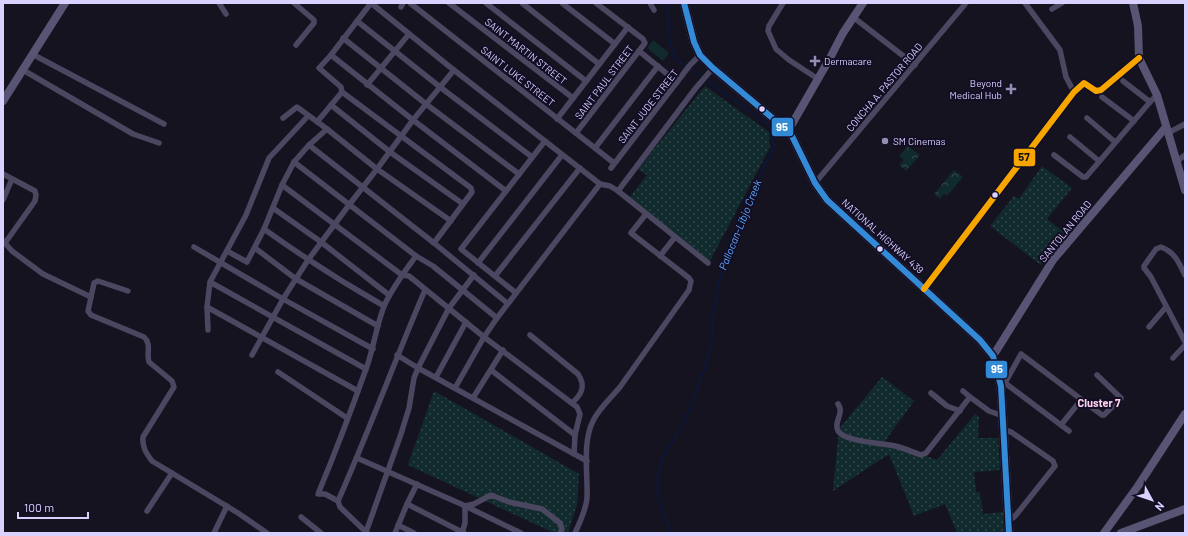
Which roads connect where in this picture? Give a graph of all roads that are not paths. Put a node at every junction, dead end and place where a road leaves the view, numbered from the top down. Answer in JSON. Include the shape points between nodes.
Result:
{"nodes":[{"id":1,"x":65,"y":3,"type":"edge"},
{"id":2,"x":219,"y":3,"type":"edge"},
{"id":3,"x":294,"y":3,"type":"edge"},
{"id":4,"x":371,"y":3,"type":"edge"},
{"id":5,"x":410,"y":3,"type":"edge"},
{"id":6,"x":449,"y":3,"type":"edge"},
{"id":7,"x":486,"y":3,"type":"edge"},
{"id":8,"x":522,"y":3,"type":"edge"},
{"id":9,"x":562,"y":3,"type":"edge"},
{"id":10,"x":596,"y":3,"type":"edge"},
{"id":11,"x":650,"y":3,"type":"edge"},
{"id":12,"x":684,"y":3,"type":"edge"},
{"id":13,"x":783,"y":3,"type":"edge"},
{"id":14,"x":863,"y":3,"type":"edge"},
{"id":15,"x":966,"y":3,"type":"edge"},
{"id":16,"x":1025,"y":3,"type":"edge"},
{"id":17,"x":1062,"y":3,"type":"edge"},
{"id":18,"x":1133,"y":3,"type":"edge"},
{"id":19,"x":1052,"y":9,"type":"dead end"},
{"id":20,"x":654,"y":10,"type":"dead end"},
{"id":21,"x":226,"y":14,"type":"dead end"},
{"id":22,"x":853,"y":17,"type":"junction"},
{"id":23,"x":357,"y":20,"type":"junction"},
{"id":24,"x":628,"y":27,"type":"junction"},
{"id":25,"x":409,"y":34,"type":"junction"},
{"id":26,"x":343,"y":38,"type":"junction"},
{"id":27,"x":615,"y":44,"type":"junction"},
{"id":28,"x":296,"y":45,"type":"dead end"},
{"id":29,"x":394,"y":51,"type":"junction"},
{"id":30,"x":639,"y":51,"type":"junction"},
{"id":31,"x":32,"y":54,"type":"junction"},
{"id":32,"x":331,"y":55,"type":"junction"},
{"id":33,"x":700,"y":55,"type":"junction"},
{"id":34,"x":1139,"y":58,"type":"junction"},
{"id":35,"x":600,"y":64,"type":"junction"},
{"id":36,"x":914,"y":65,"type":"junction"},
{"id":37,"x":658,"y":66,"type":"junction"},
{"id":38,"x":381,"y":68,"type":"junction"},
{"id":39,"x":713,"y":68,"type":"junction"},
{"id":40,"x":23,"y":70,"type":"junction"},
{"id":41,"x":454,"y":70,"type":"junction"},
{"id":42,"x":818,"y":78,"type":"junction"},
{"id":43,"x":586,"y":81,"type":"junction"},
{"id":44,"x":1123,"y":81,"type":"dead end"},
{"id":45,"x":677,"y":82,"type":"junction"},
{"id":46,"x":367,"y":85,"type":"junction"},
{"id":47,"x":440,"y":87,"type":"junction"},
{"id":48,"x":342,"y":92,"type":"junction"},
{"id":49,"x":1074,"y":92,"type":"junction"},
{"id":50,"x":1157,"y":95,"type":"junction"},
{"id":51,"x":1102,"y":97,"type":"dead end"},
{"id":52,"x":573,"y":98,"type":"junction"},
{"id":53,"x":3,"y":101,"type":"edge"},
{"id":54,"x":1150,"y":102,"type":"junction"},
{"id":55,"x":426,"y":104,"type":"junction"},
{"id":56,"x":331,"y":105,"type":"junction"},
{"id":57,"x":308,"y":116,"type":"junction"},
{"id":58,"x":283,"y":118,"type":"dead end"},
{"id":59,"x":557,"y":118,"type":"junction"},
{"id":60,"x":1087,"y":118,"type":"dead end"},
{"id":61,"x":413,"y":120,"type":"junction"},
{"id":62,"x":1134,"y":121,"type":"junction"},
{"id":63,"x":318,"y":122,"type":"junction"},
{"id":64,"x":164,"y":124,"type":"dead end"},
{"id":65,"x":1185,"y":124,"type":"edge"},
{"id":66,"x":326,"y":129,"type":"junction"},
{"id":67,"x":1167,"y":130,"type":"junction"},
{"id":68,"x":788,"y":131,"type":"junction"},
{"id":69,"x":576,"y":134,"type":"junction"},
{"id":70,"x":401,"y":136,"type":"junction"},
{"id":71,"x":1070,"y":137,"type":"dead end"},
{"id":72,"x":545,"y":141,"type":"junction"},
{"id":73,"x":1115,"y":142,"type":"junction"},
{"id":74,"x":159,"y":143,"type":"dead end"},
{"id":75,"x":309,"y":145,"type":"junction"},
{"id":76,"x":595,"y":148,"type":"junction"},
{"id":77,"x":390,"y":152,"type":"junction"},
{"id":78,"x":562,"y":155,"type":"junction"},
{"id":79,"x":1054,"y":155,"type":"dead end"},
{"id":80,"x":1185,"y":155,"type":"edge"},
{"id":81,"x":532,"y":157,"type":"junction"},
{"id":82,"x":1099,"y":161,"type":"junction"},
{"id":83,"x":294,"y":162,"type":"junction"},
{"id":84,"x":1176,"y":162,"type":"junction"},
{"id":85,"x":612,"y":166,"type":"joint"},
{"id":86,"x":580,"y":168,"type":"junction"},
{"id":87,"x":377,"y":170,"type":"junction"},
{"id":88,"x":3,"y":174,"type":"edge"},
{"id":89,"x":519,"y":174,"type":"junction"},
{"id":90,"x":12,"y":179,"type":"junction"},
{"id":91,"x":815,"y":183,"type":"junction"},
{"id":92,"x":600,"y":184,"type":"junction"},
{"id":93,"x":282,"y":185,"type":"junction"},
{"id":94,"x":363,"y":188,"type":"junction"},
{"id":95,"x":1185,"y":190,"type":"edge"},
{"id":96,"x":506,"y":191,"type":"junction"},
{"id":97,"x":618,"y":191,"type":"junction"},
{"id":98,"x":3,"y":200,"type":"edge"},
{"id":99,"x":463,"y":204,"type":"junction"},
{"id":100,"x":349,"y":205,"type":"junction"},
{"id":101,"x":273,"y":208,"type":"junction"},
{"id":102,"x":646,"y":214,"type":"junction"},
{"id":103,"x":450,"y":221,"type":"junction"},
{"id":104,"x":335,"y":224,"type":"junction"},
{"id":105,"x":264,"y":229,"type":"junction"},
{"id":106,"x":675,"y":237,"type":"junction"},
{"id":107,"x":4,"y":242,"type":"edge"},
{"id":108,"x":321,"y":242,"type":"junction"},
{"id":109,"x":434,"y":243,"type":"junction"},
{"id":110,"x":194,"y":247,"type":"dead end"},
{"id":111,"x":255,"y":248,"type":"junction"},
{"id":112,"x":227,"y":251,"type":"junction"},
{"id":113,"x":416,"y":256,"type":"junction"},
{"id":114,"x":660,"y":256,"type":"junction"},
{"id":115,"x":308,"y":260,"type":"junction"},
{"id":116,"x":221,"y":263,"type":"junction"},
{"id":117,"x":478,"y":263,"type":"junction"},
{"id":118,"x":708,"y":263,"type":"dead end"},
{"id":119,"x":402,"y":275,"type":"junction"},
{"id":120,"x":474,"y":275,"type":"junction"},
{"id":121,"x":1185,"y":275,"type":"edge"},
{"id":122,"x":495,"y":276,"type":"junction"},
{"id":123,"x":296,"y":279,"type":"junction"},
{"id":124,"x":210,"y":282,"type":"junction"},
{"id":125,"x":924,"y":289,"type":"junction"},
{"id":126,"x":425,"y":290,"type":"junction"},
{"id":127,"x":463,"y":290,"type":"junction"},
{"id":128,"x":128,"y":291,"type":"dead end"},
{"id":129,"x":516,"y":293,"type":"junction"},
{"id":130,"x":390,"y":295,"type":"junction"},
{"id":131,"x":91,"y":297,"type":"junction"},
{"id":132,"x":283,"y":299,"type":"junction"},
{"id":133,"x":508,"y":303,"type":"junction"},
{"id":134,"x":384,"y":306,"type":"junction"},
{"id":135,"x":207,"y":307,"type":"junction"},
{"id":136,"x":1166,"y":307,"type":"junction"},
{"id":137,"x":449,"y":308,"type":"junction"},
{"id":138,"x":272,"y":318,"type":"junction"},
{"id":139,"x":497,"y":318,"type":"junction"},
{"id":140,"x":466,"y":322,"type":"junction"},
{"id":141,"x":378,"y":326,"type":"junction"},
{"id":142,"x":1149,"y":327,"type":"dead end"},
{"id":143,"x":208,"y":330,"type":"dead end"},
{"id":144,"x":530,"y":335,"type":"dead end"},
{"id":145,"x":262,"y":337,"type":"junction"},
{"id":146,"x":484,"y":337,"type":"junction"},
{"id":147,"x":1185,"y":343,"type":"edge"},
{"id":148,"x":373,"y":349,"type":"junction"},
{"id":149,"x":503,"y":350,"type":"junction"},
{"id":150,"x":252,"y":355,"type":"dead end"},
{"id":151,"x":397,"y":355,"type":"junction"},
{"id":152,"x":993,"y":356,"type":"junction"},
{"id":153,"x":1173,"y":358,"type":"dead end"},
{"id":154,"x":418,"y":368,"type":"junction"},
{"id":155,"x":366,"y":369,"type":"junction"},
{"id":156,"x":491,"y":370,"type":"junction"},
{"id":157,"x":278,"y":372,"type":"dead end"},
{"id":158,"x":1097,"y":375,"type":"dead end"},
{"id":159,"x":436,"y":377,"type":"junction"},
{"id":160,"x":1003,"y":384,"type":"junction"},
{"id":161,"x":455,"y":388,"type":"junction"},
{"id":162,"x":358,"y":391,"type":"junction"},
{"id":163,"x":963,"y":391,"type":"dead end"},
{"id":164,"x":931,"y":393,"type":"dead end"},
{"id":165,"x":970,"y":397,"type":"junction"},
{"id":166,"x":473,"y":398,"type":"junction"},
{"id":167,"x":1081,"y":400,"type":"junction"},
{"id":168,"x":572,"y":403,"type":"junction"},
{"id":169,"x":838,"y":404,"type":"dead end"},
{"id":170,"x":960,"y":411,"type":"junction"},
{"id":171,"x":1185,"y":414,"type":"edge"},
{"id":172,"x":1003,"y":416,"type":"junction"},
{"id":173,"x":347,"y":418,"type":"junction"},
{"id":174,"x":1061,"y":425,"type":"junction"},
{"id":175,"x":1004,"y":430,"type":"junction"},
{"id":176,"x":1069,"y":431,"type":"dead end"},
{"id":177,"x":575,"y":435,"type":"junction"},
{"id":178,"x":574,"y":454,"type":"junction"},
{"id":179,"x":357,"y":458,"type":"junction"},
{"id":180,"x":587,"y":461,"type":"junction"},
{"id":181,"x":386,"y":472,"type":"junction"},
{"id":182,"x":172,"y":474,"type":"junction"},
{"id":183,"x":416,"y":484,"type":"junction"},
{"id":184,"x":338,"y":501,"type":"junction"},
{"id":185,"x":407,"y":504,"type":"junction"},
{"id":186,"x":227,"y":506,"type":"junction"},
{"id":187,"x":465,"y":506,"type":"junction"},
{"id":188,"x":1185,"y":509,"type":"edge"},
{"id":189,"x":147,"y":511,"type":"dead end"},
{"id":190,"x":301,"y":517,"type":"dead end"},
{"id":191,"x":1008,"y":518,"type":"junction"},
{"id":192,"x":398,"y":525,"type":"junction"},
{"id":193,"x":366,"y":532,"type":"edge"},
{"id":194,"x":214,"y":533,"type":"edge"},
{"id":195,"x":267,"y":533,"type":"edge"},
{"id":196,"x":321,"y":533,"type":"edge"},
{"id":197,"x":395,"y":533,"type":"edge"},
{"id":198,"x":414,"y":533,"type":"edge"},
{"id":199,"x":463,"y":533,"type":"edge"},
{"id":200,"x":521,"y":533,"type":"edge"},
{"id":201,"x":560,"y":533,"type":"edge"},
{"id":202,"x":575,"y":533,"type":"edge"},
{"id":203,"x":1009,"y":533,"type":"edge"},
{"id":204,"x":1104,"y":533,"type":"edge"},
{"id":205,"x":1121,"y":533,"type":"edge"}],
"edges":[{"from":1,"to":31,"type":"street"},
{"from":2,"to":21,"type":"street"},
{"from":3,"to":28,"type":"street","via":[[314,20]]},
{"from":4,"to":23,"type":"street"},
{"from":4,"to":25,"type":"street"},
{"from":5,"to":59,"type":"street","name":"SAINT LUKE STREET"},
{"from":6,"to":52,"type":"street","name":"SAINT MARTIN STREET"},
{"from":7,"to":43,"type":"street"},
{"from":8,"to":35,"type":"street"},
{"from":9,"to":27,"type":"street"},
{"from":10,"to":24,"type":"street"},
{"from":11,"to":20,"type":"street"},
{"from":12,"to":33,"type":"main road","name":"NATIONAL HIGHWAY 439"},
{"from":13,"to":42,"type":"street","via":[[768,31],[776,49]]},
{"from":14,"to":22,"type":"street"},
{"from":15,"to":36,"type":"street","name":"CONCHA A. PASTOR ROAD"},
{"from":16,"to":49,"type":"street","via":[[1060,50],[1066,77]]},
{"from":17,"to":19,"type":"street"},
{"from":18,"to":34,"type":"street","via":[[1138,26]]},
{"from":22,"to":36,"type":"street"},
{"from":22,"to":42,"type":"street"},
{"from":23,"to":26,"type":"street"},
{"from":23,"to":29,"type":"street"},
{"from":24,"to":27,"type":"street"},
{"from":24,"to":30,"type":"street","name":"SAINT PAUL STREET","via":[[645,42]]},
{"from":25,"to":29,"type":"street"},
{"from":25,"to":41,"type":"street"},
{"from":26,"to":32,"type":"street"},
{"from":26,"to":38,"type":"street"},
{"from":27,"to":35,"type":"street"},
{"from":29,"to":38,"type":"street"},
{"from":29,"to":47,"type":"street"},
{"from":30,"to":37,"type":"street"},
{"from":30,"to":69,"type":"street","name":"SAINT PAUL STREET"},
{"from":31,"to":40,"type":"street"},
{"from":31,"to":64,"type":"street"},
{"from":32,"to":46,"type":"street"},
{"from":32,"to":48,"type":"street","via":[[319,68],[341,86]]},
{"from":33,"to":39,"type":"main road","name":"NATIONAL HIGHWAY 439"},
{"from":33,"to":45,"type":"street","name":"SAINT JUDE STREET"},
{"from":34,"to":49,"type":"street","via":[[1102,90],[1096,91],[1084,83]]},
{"from":34,"to":50,"type":"street"},
{"from":35,"to":43,"type":"street"},
{"from":36,"to":91,"type":"street","name":"CONCHA A. PASTOR ROAD"},
{"from":37,"to":45,"type":"street"},
{"from":37,"to":76,"type":"street"},
{"from":38,"to":46,"type":"street"},
{"from":38,"to":55,"type":"street"},
{"from":39,"to":68,"type":"main road","name":"NATIONAL HIGHWAY 439"},
{"from":39,"to":97,"type":"street"},
{"from":40,"to":53,"type":"street"},
{"from":40,"to":74,"type":"street","via":[[133,134]]},
{"from":41,"to":47,"type":"street"},
{"from":41,"to":72,"type":"street"},
{"from":42,"to":68,"type":"street"},
{"from":43,"to":52,"type":"street"},
{"from":44,"to":54,"type":"street"},
{"from":45,"to":85,"type":"street","name":"SAINT JUDE STREET"},
{"from":46,"to":61,"type":"street"},
{"from":47,"to":55,"type":"street"},
{"from":47,"to":81,"type":"street"},
{"from":48,"to":56,"type":"street"},
{"from":48,"to":70,"type":"street"},
{"from":49,"to":125,"type":"street"},
{"from":50,"to":54,"type":"street"},
{"from":50,"to":67,"type":"street"},
{"from":51,"to":62,"type":"street"},
{"from":52,"to":59,"type":"street"},
{"from":54,"to":62,"type":"street"},
{"from":55,"to":61,"type":"street"},
{"from":55,"to":89,"type":"street"},
{"from":56,"to":63,"type":"street"},
{"from":56,"to":77,"type":"street"},
{"from":57,"to":58,"type":"street","via":[[297,107]]},
{"from":57,"to":63,"type":"street"},
{"from":57,"to":112,"type":"street","via":[[269,158],[246,216]]},
{"from":59,"to":69,"type":"street","name":"SAINT LUKE STREET"},
{"from":60,"to":73,"type":"street"},
{"from":61,"to":70,"type":"street"},
{"from":61,"to":96,"type":"street"},
{"from":62,"to":73,"type":"street"},
{"from":63,"to":66,"type":"street"},
{"from":65,"to":67,"type":"street"},
{"from":66,"to":75,"type":"street"},
{"from":66,"to":87,"type":"street"},
{"from":67,"to":84,"type":"street"},
{"from":67,"to":152,"type":"street","name":"SANTOLAN ROAD","via":[[1053,260]]},
{"from":68,"to":91,"type":"main road","name":"NATIONAL HIGHWAY 439"},
{"from":69,"to":76,"type":"street","name":"SAINT LUKE STREET"},
{"from":70,"to":77,"type":"street"},
{"from":70,"to":99,"type":"street","via":[[471,188],[472,192]]},
{"from":71,"to":82,"type":"street"},
{"from":72,"to":78,"type":"street"},
{"from":72,"to":81,"type":"street"},
{"from":73,"to":82,"type":"street"},
{"from":75,"to":83,"type":"street"},
{"from":75,"to":94,"type":"street"},
{"from":76,"to":85,"type":"street","name":"SAINT LUKE STREET"},
{"from":77,"to":87,"type":"street"},
{"from":77,"to":99,"type":"street"},
{"from":78,"to":86,"type":"street"},
{"from":78,"to":117,"type":"street"},
{"from":79,"to":82,"type":"street","via":[[1083,177],[1086,177]]},
{"from":80,"to":84,"type":"street"},
{"from":81,"to":89,"type":"street"},
{"from":83,"to":93,"type":"street"},
{"from":83,"to":100,"type":"street"},
{"from":84,"to":95,"type":"street"},
{"from":86,"to":92,"type":"street"},
{"from":86,"to":122,"type":"street"},
{"from":87,"to":94,"type":"street"},
{"from":87,"to":103,"type":"street"},
{"from":88,"to":90,"type":"street"},
{"from":89,"to":96,"type":"street"},
{"from":90,"to":98,"type":"street"},
{"from":90,"to":107,"type":"street","via":[[35,191],[36,195],[35,201]]},
{"from":91,"to":125,"type":"main road","name":"NATIONAL HIGHWAY 439","via":[[827,200]]},
{"from":92,"to":97,"type":"street"},
{"from":92,"to":129,"type":"street"},
{"from":93,"to":101,"type":"street"},
{"from":93,"to":104,"type":"street"},
{"from":94,"to":100,"type":"street"},
{"from":94,"to":109,"type":"street"},
{"from":96,"to":117,"type":"street","via":[[461,249]]},
{"from":97,"to":102,"type":"street"},
{"from":99,"to":103,"type":"street"},
{"from":100,"to":104,"type":"street"},
{"from":100,"to":113,"type":"street"},
{"from":101,"to":105,"type":"street"},
{"from":101,"to":108,"type":"street"},
{"from":102,"to":106,"type":"street"},
{"from":102,"to":114,"type":"street","via":[[631,233]]},
{"from":103,"to":109,"type":"street"},
{"from":104,"to":108,"type":"street"},
{"from":104,"to":119,"type":"street"},
{"from":105,"to":111,"type":"street"},
{"from":105,"to":115,"type":"street"},
{"from":106,"to":114,"type":"street"},
{"from":106,"to":118,"type":"street"},
{"from":107,"to":131,"type":"street","via":[[12,251],[44,274]]},
{"from":108,"to":115,"type":"street"},
{"from":108,"to":130,"type":"street"},
{"from":109,"to":120,"type":"street"},
{"from":110,"to":116,"type":"street"},
{"from":111,"to":112,"type":"street","via":[[247,262]]},
{"from":111,"to":123,"type":"street"},
{"from":112,"to":116,"type":"street"},
{"from":113,"to":119,"type":"street"},
{"from":113,"to":127,"type":"street"},
{"from":114,"to":180,"type":"street","via":[[689,278],[689,290],[620,387],[598,411],[588,437]]},
{"from":115,"to":123,"type":"street"},
{"from":115,"to":134,"type":"street"},
{"from":116,"to":124,"type":"street"},
{"from":116,"to":132,"type":"street"},
{"from":117,"to":122,"type":"street"},
{"from":119,"to":126,"type":"street","via":[[409,276]]},
{"from":119,"to":130,"type":"street"},
{"from":120,"to":127,"type":"street"},
{"from":120,"to":133,"type":"street"},
{"from":121,"to":136,"type":"street","via":[[1175,256],[1161,247],[1156,248],[1146,263],[1144,268]]},
{"from":122,"to":129,"type":"street"},
{"from":123,"to":132,"type":"street"},
{"from":123,"to":141,"type":"street"},
{"from":124,"to":135,"type":"street"},
{"from":124,"to":138,"type":"street"},
{"from":125,"to":152,"type":"main road","name":"NATIONAL HIGHWAY 439","via":[[980,340]]},
{"from":126,"to":137,"type":"street"},
{"from":126,"to":151,"type":"street"},
{"from":127,"to":137,"type":"street"},
{"from":127,"to":139,"type":"street"},
{"from":128,"to":131,"type":"street","via":[[98,280],[94,283]]},
{"from":129,"to":133,"type":"street"},
{"from":130,"to":134,"type":"street"},
{"from":131,"to":182,"type":"street","via":[[88,313],[148,340],[149,362],[172,381],[174,387],[143,437],[143,445],[152,461]]},
{"from":132,"to":138,"type":"street"},
{"from":132,"to":148,"type":"street"},
{"from":133,"to":139,"type":"street"},
{"from":134,"to":141,"type":"street"},
{"from":135,"to":143,"type":"street"},
{"from":135,"to":145,"type":"street"},
{"from":136,"to":142,"type":"street"},
{"from":136,"to":147,"type":"street"},
{"from":137,"to":140,"type":"street"},
{"from":137,"to":154,"type":"street"},
{"from":138,"to":145,"type":"street"},
{"from":138,"to":155,"type":"street"},
{"from":139,"to":146,"type":"street"},
{"from":140,"to":146,"type":"street"},
{"from":140,"to":159,"type":"street"},
{"from":141,"to":148,"type":"street"},
{"from":144,"to":168,"type":"street","via":[[582,380],[582,391]]},
{"from":145,"to":150,"type":"street"},
{"from":145,"to":162,"type":"street"},
{"from":146,"to":149,"type":"street"},
{"from":146,"to":161,"type":"street"},
{"from":147,"to":153,"type":"street"},
{"from":148,"to":155,"type":"street"},
{"from":149,"to":156,"type":"street"},
{"from":149,"to":168,"type":"street"},
{"from":151,"to":154,"type":"street"},
{"from":151,"to":179,"type":"street"},
{"from":152,"to":160,"type":"main road","name":"NATIONAL HIGHWAY 439"},
{"from":154,"to":159,"type":"street"},
{"from":154,"to":181,"type":"street","via":[[409,408]]},
{"from":155,"to":162,"type":"street"},
{"from":156,"to":166,"type":"street"},
{"from":156,"to":177,"type":"street"},
{"from":157,"to":173,"type":"street"},
{"from":158,"to":167,"type":"street","via":[[1121,398],[1102,416]]},
{"from":159,"to":161,"type":"street"},
{"from":160,"to":167,"type":"street","via":[[1021,354]]},
{"from":160,"to":172,"type":"main road","name":"NATIONAL HIGHWAY 439"},
{"from":160,"to":174,"type":"street"},
{"from":161,"to":166,"type":"street"},
{"from":162,"to":173,"type":"street"},
{"from":163,"to":165,"type":"street"},
{"from":164,"to":170,"type":"street","via":[[947,406]]},
{"from":165,"to":170,"type":"street"},
{"from":165,"to":172,"type":"street","via":[[989,411]]},
{"from":166,"to":178,"type":"street"},
{"from":167,"to":174,"type":"street"},
{"from":168,"to":177,"type":"street","via":[[580,414]]},
{"from":169,"to":170,"type":"street","via":[[841,412],[836,425],[841,435],[907,449],[921,455],[926,453]]},
{"from":171,"to":204,"type":"street"},
{"from":172,"to":175,"type":"main road","name":"NATIONAL HIGHWAY 439"},
{"from":173,"to":184,"type":"street","via":[[318,494],[325,494]]},
{"from":174,"to":176,"type":"street"},
{"from":175,"to":191,"type":"main road","name":"NATIONAL HIGHWAY 439"},
{"from":175,"to":191,"type":"street","via":[[1011,432],[1055,463],[1016,515]]},
{"from":177,"to":178,"type":"street"},
{"from":178,"to":180,"type":"street"},
{"from":179,"to":181,"type":"street"},
{"from":179,"to":184,"type":"street"},
{"from":180,"to":202,"type":"street","via":[[585,510]]},
{"from":181,"to":183,"type":"street"},
{"from":181,"to":193,"type":"street"},
{"from":182,"to":186,"type":"street"},
{"from":182,"to":189,"type":"street"},
{"from":183,"to":185,"type":"street"},
{"from":183,"to":187,"type":"street"},
{"from":184,"to":193,"type":"street","via":[[340,507]]},
{"from":185,"to":192,"type":"street"},
{"from":185,"to":199,"type":"street"},
{"from":186,"to":194,"type":"street"},
{"from":186,"to":195,"type":"street"},
{"from":187,"to":199,"type":"street"},
{"from":187,"to":200,"type":"street"},
{"from":187,"to":201,"type":"street","via":[[491,495],[509,502],[539,507],[560,523]]},
{"from":188,"to":205,"type":"street"},
{"from":190,"to":196,"type":"street"},
{"from":191,"to":203,"type":"main road","name":"NATIONAL HIGHWAY 439"},
{"from":192,"to":197,"type":"street"},
{"from":192,"to":198,"type":"street"}]}
